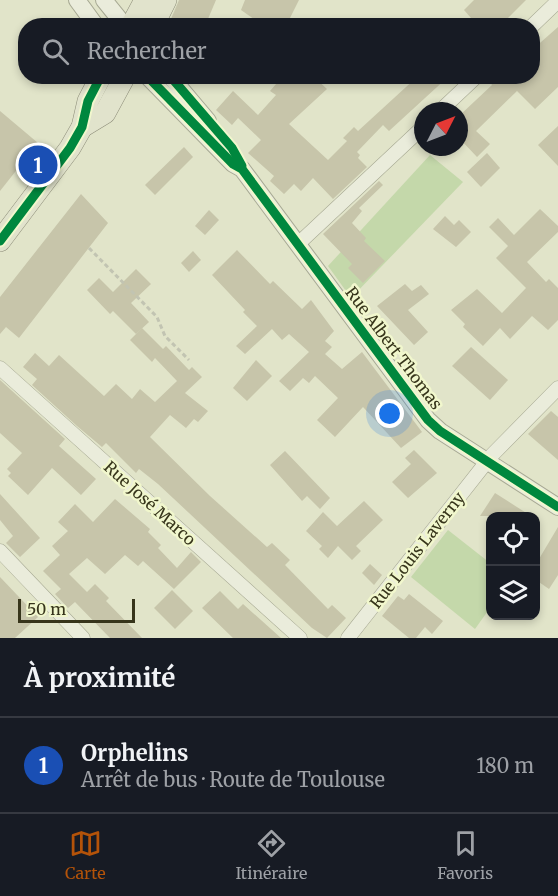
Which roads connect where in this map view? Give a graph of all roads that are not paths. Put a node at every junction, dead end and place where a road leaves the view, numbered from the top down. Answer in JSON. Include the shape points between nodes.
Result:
{"nodes":[{"id":1,"x":77,"y":0,"type":"edge"},
{"id":2,"x":104,"y":0,"type":"edge"},
{"id":3,"x":145,"y":0,"type":"edge"},
{"id":4,"x":166,"y":0,"type":"edge"},
{"id":5,"x":558,"y":1,"type":"edge"},
{"id":6,"x":90,"y":18,"type":"edge"},
{"id":7,"x":118,"y":18,"type":"edge"},
{"id":8,"x":135,"y":18,"type":"edge"},
{"id":9,"x":157,"y":18,"type":"edge"},
{"id":10,"x":540,"y":18,"type":"edge"},
{"id":11,"x":97,"y":84,"type":"edge"},
{"id":12,"x":121,"y":84,"type":"edge"},
{"id":13,"x":155,"y":84,"type":"edge"},
{"id":14,"x":177,"y":84,"type":"edge"},
{"id":15,"x":469,"y":84,"type":"edge"},
{"id":16,"x":450,"y":102,"type":"edge"},
{"id":17,"x":82,"y":127,"type":"junction"},
{"id":18,"x":414,"y":135,"type":"edge"},
{"id":19,"x":242,"y":169,"type":"junction"},
{"id":20,"x":0,"y":241,"type":"edge"},
{"id":21,"x":298,"y":244,"type":"junction"},
{"id":22,"x":0,"y":368,"type":"edge"},
{"id":23,"x":558,"y":387,"type":"edge"},
{"id":24,"x":486,"y":461,"type":"junction"},
{"id":25,"x":558,"y":507,"type":"edge"},
{"id":26,"x":0,"y":551,"type":"edge"},
{"id":27,"x":83,"y":638,"type":"edge"},
{"id":28,"x":300,"y":638,"type":"edge"},
{"id":29,"x":348,"y":638,"type":"edge"}],
"edges":[{"from":1,"to":6,"type":"street"},
{"from":2,"to":7,"type":"street"},
{"from":3,"to":8,"type":"main road"},
{"from":4,"to":9,"type":"main road"},
{"from":5,"to":10,"type":"street"},
{"from":11,"to":17,"type":"main road"},
{"from":12,"to":17,"type":"main road","via":[[105,113]]},
{"from":13,"to":19,"type":"street","name":"Rue Albert Thomas"},
{"from":14,"to":19,"type":"street","name":"Rue Albert Thomas","via":[[240,158]]},
{"from":15,"to":16,"type":"street"},
{"from":17,"to":20,"type":"main road","via":[[58,166]]},
{"from":18,"to":21,"type":"street"},
{"from":19,"to":21,"type":"street","name":"Rue Albert Thomas"},
{"from":21,"to":24,"type":"street","name":"Rue Albert Thomas","via":[[428,420]]},
{"from":22,"to":28,"type":"street","name":"Rue José Marco"},
{"from":23,"to":24,"type":"street","name":"Rue Louis Laverny"},
{"from":24,"to":25,"type":"street","name":"Rue Albert Thomas"},
{"from":24,"to":29,"type":"street","name":"Rue Louis Laverny"},
{"from":26,"to":27,"type":"street"}]}
